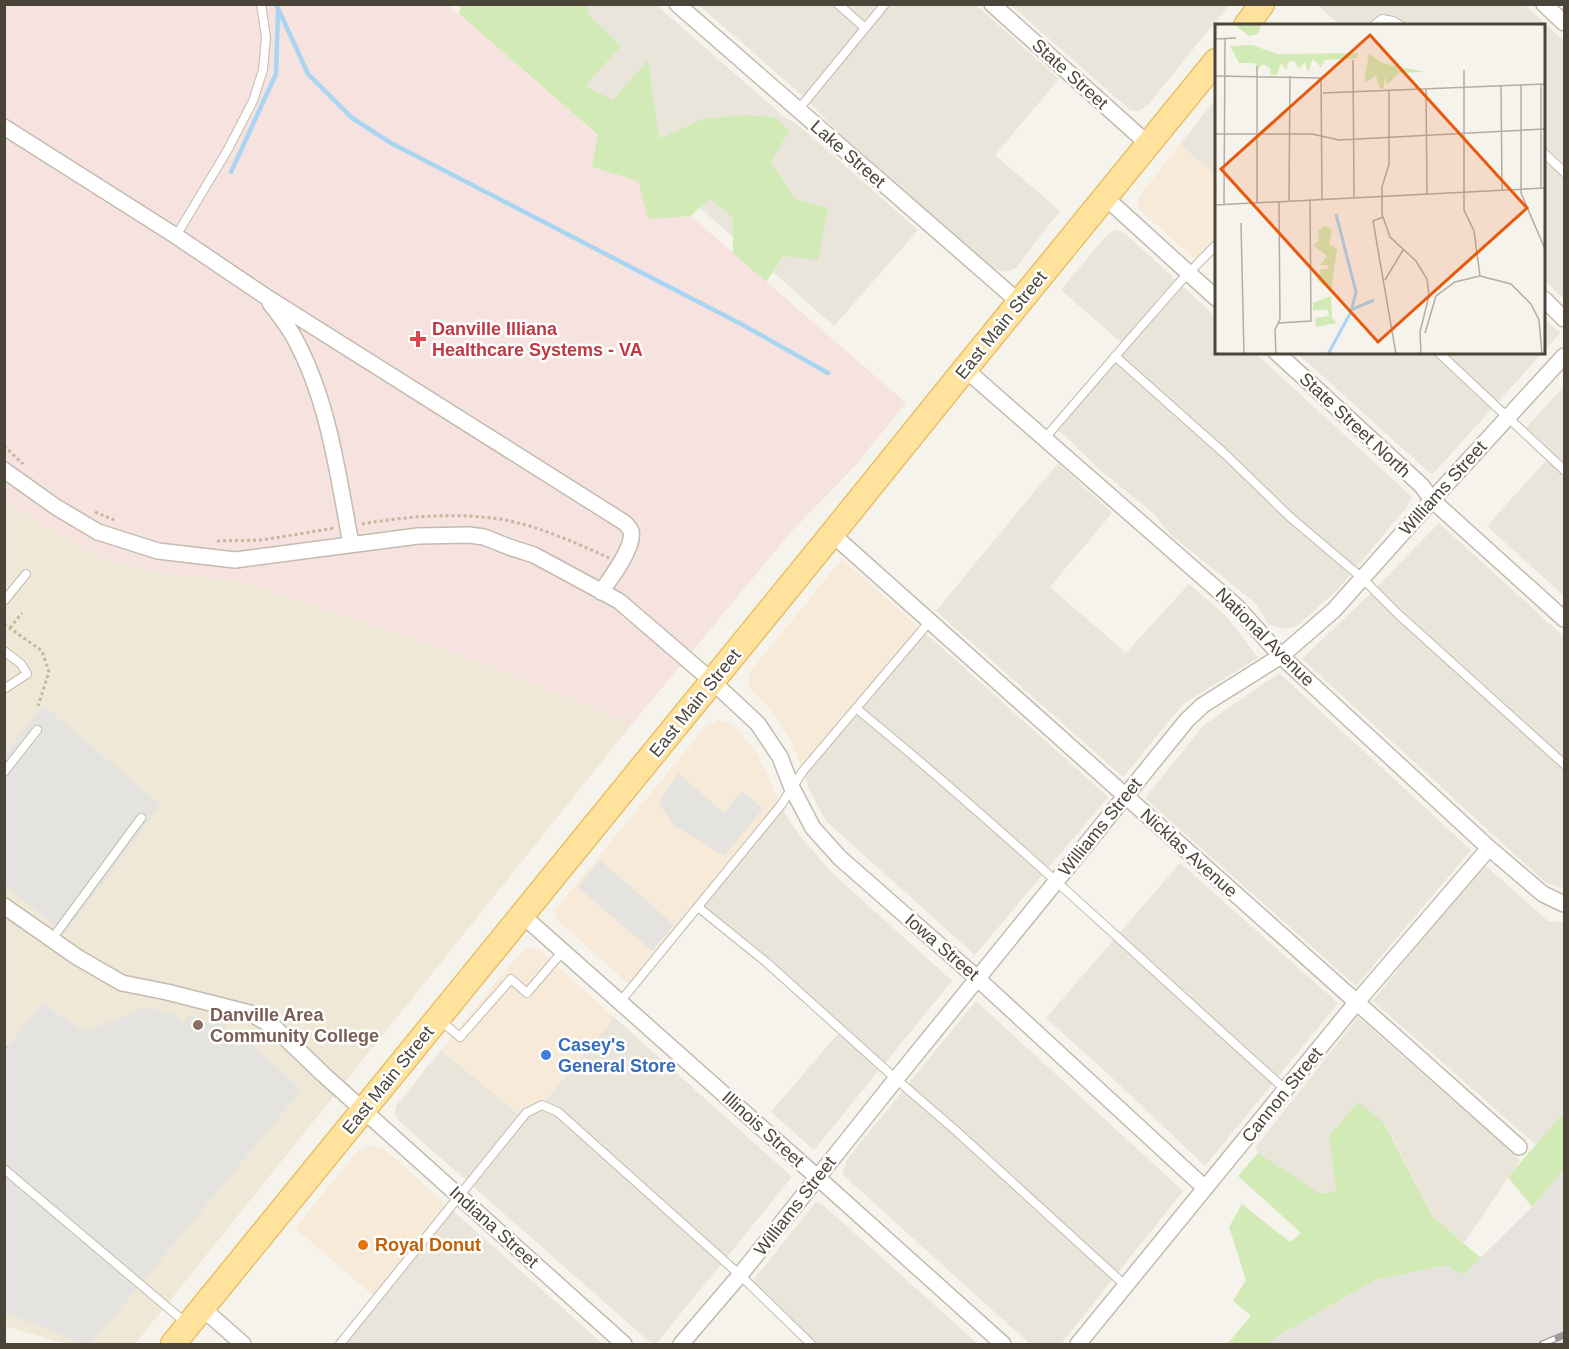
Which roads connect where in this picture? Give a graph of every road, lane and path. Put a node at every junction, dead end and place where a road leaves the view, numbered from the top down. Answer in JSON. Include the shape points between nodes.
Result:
{"nodes":[{"id":1,"x":261,"y":4,"type":"edge"},
{"id":2,"x":677,"y":4,"type":"edge"},
{"id":3,"x":838,"y":4,"type":"edge"},
{"id":4,"x":885,"y":4,"type":"edge"},
{"id":5,"x":992,"y":4,"type":"edge"},
{"id":6,"x":1262,"y":4,"type":"edge"},
{"id":7,"x":1544,"y":4,"type":"edge"},
{"id":8,"x":1564,"y":23,"type":"edge"},
{"id":9,"x":1247,"y":24,"type":"edge"},
{"id":10,"x":1376,"y":24,"type":"edge"},
{"id":11,"x":1398,"y":24,"type":"edge"},
{"id":12,"x":866,"y":28,"type":"junction"},
{"id":13,"x":1215,"y":62,"type":"edge"},
{"id":14,"x":798,"y":110,"type":"junction"},
{"id":15,"x":4,"y":127,"type":"edge"},
{"id":16,"x":1148,"y":144,"type":"junction"},
{"id":17,"x":1545,"y":154,"type":"edge"},
{"id":18,"x":1564,"y":172,"type":"edge"},
{"id":19,"x":1106,"y":198,"type":"junction"},
{"id":20,"x":176,"y":236,"type":"junction"},
{"id":21,"x":1215,"y":246,"type":"edge"},
{"id":22,"x":1189,"y":273,"type":"junction"},
{"id":23,"x":265,"y":296,"type":"junction"},
{"id":24,"x":1215,"y":297,"type":"edge"},
{"id":25,"x":1545,"y":300,"type":"edge"},
{"id":26,"x":1019,"y":302,"type":"junction"},
{"id":27,"x":1564,"y":318,"type":"edge"},
{"id":28,"x":1278,"y":354,"type":"edge"},
{"id":29,"x":1440,"y":354,"type":"edge"},
{"id":30,"x":1115,"y":356,"type":"junction"},
{"id":31,"x":1564,"y":356,"type":"edge"},
{"id":32,"x":965,"y":369,"type":"junction"},
{"id":33,"x":1508,"y":417,"type":"junction"},
{"id":34,"x":1045,"y":438,"type":"junction"},
{"id":35,"x":4,"y":446,"type":"edge"},
{"id":36,"x":28,"y":468,"type":"dead end"},
{"id":37,"x":4,"y":470,"type":"edge"},
{"id":38,"x":1564,"y":470,"type":"edge"},
{"id":39,"x":1432,"y":500,"type":"junction"},
{"id":40,"x":93,"y":511,"type":"dead end"},
{"id":41,"x":114,"y":520,"type":"dead end"},
{"id":42,"x":348,"y":526,"type":"junction"},
{"id":43,"x":832,"y":534,"type":"junction"},
{"id":44,"x":214,"y":541,"type":"dead end"},
{"id":45,"x":351,"y":544,"type":"junction"},
{"id":46,"x":620,"y":564,"type":"junction"},
{"id":47,"x":26,"y":573,"type":"dead end"},
{"id":48,"x":1362,"y":578,"type":"junction"},
{"id":49,"x":601,"y":592,"type":"junction"},
{"id":50,"x":4,"y":601,"type":"edge"},
{"id":51,"x":22,"y":613,"type":"dead end"},
{"id":52,"x":1564,"y":619,"type":"edge"},
{"id":53,"x":930,"y":621,"type":"junction"},
{"id":54,"x":4,"y":624,"type":"edge"},
{"id":55,"x":10,"y":628,"type":"junction"},
{"id":56,"x":4,"y":651,"type":"edge"},
{"id":57,"x":1281,"y":657,"type":"junction"},
{"id":58,"x":712,"y":681,"type":"junction"},
{"id":59,"x":4,"y":689,"type":"edge"},
{"id":60,"x":38,"y":706,"type":"dead end"},
{"id":61,"x":857,"y":709,"type":"junction"},
{"id":62,"x":37,"y":730,"type":"dead end"},
{"id":63,"x":1564,"y":764,"type":"edge"},
{"id":64,"x":4,"y":772,"type":"edge"},
{"id":65,"x":792,"y":788,"type":"junction"},
{"id":66,"x":1125,"y":796,"type":"junction"},
{"id":67,"x":141,"y":818,"type":"dead end"},
{"id":68,"x":1489,"y":848,"type":"junction"},
{"id":69,"x":1057,"y":881,"type":"junction"},
{"id":70,"x":1564,"y":904,"type":"edge"},
{"id":71,"x":4,"y":906,"type":"edge"},
{"id":72,"x":698,"y":907,"type":"junction"},
{"id":73,"x":522,"y":915,"type":"junction"},
{"id":74,"x":52,"y":939,"type":"junction"},
{"id":75,"x":562,"y":951,"type":"junction"},
{"id":76,"x":978,"y":979,"type":"junction"},
{"id":77,"x":620,"y":1002,"type":"junction"},
{"id":78,"x":1356,"y":1003,"type":"junction"},
{"id":79,"x":437,"y":1018,"type":"junction"},
{"id":80,"x":896,"y":1079,"type":"junction"},
{"id":81,"x":1286,"y":1090,"type":"junction"},
{"id":82,"x":363,"y":1110,"type":"junction"},
{"id":83,"x":1519,"y":1147,"type":"dead end"},
{"id":84,"x":4,"y":1169,"type":"edge"},
{"id":85,"x":818,"y":1177,"type":"junction"},
{"id":86,"x":1205,"y":1188,"type":"junction"},
{"id":87,"x":460,"y":1197,"type":"junction"},
{"id":88,"x":740,"y":1275,"type":"junction"},
{"id":89,"x":1126,"y":1286,"type":"junction"},
{"id":90,"x":195,"y":1317,"type":"junction"},
{"id":91,"x":173,"y":1344,"type":"edge"},
{"id":92,"x":243,"y":1344,"type":"edge"},
{"id":93,"x":340,"y":1344,"type":"edge"},
{"id":94,"x":624,"y":1344,"type":"edge"},
{"id":95,"x":681,"y":1344,"type":"edge"},
{"id":96,"x":812,"y":1344,"type":"edge"},
{"id":97,"x":1003,"y":1344,"type":"edge"},
{"id":98,"x":1078,"y":1344,"type":"edge"}],
"edges":[{"from":1,"to":20,"type":"lane","via":[[266,37],[263,70],[253,101]]},
{"from":2,"to":14,"type":"street","name":"Lake Street"},
{"from":3,"to":12,"type":"lane"},
{"from":4,"to":12,"type":"lane"},
{"from":5,"to":16,"type":"street","name":"State Street"},
{"from":6,"to":9,"type":"main road"},
{"from":7,"to":8,"type":"street"},
{"from":10,"to":11,"type":"lane","via":[[1382,19]]},
{"from":12,"to":14,"type":"lane"},
{"from":13,"to":16,"type":"main road","name":"East Main Street"},
{"from":14,"to":26,"type":"street","name":"Lake Street"},
{"from":15,"to":20,"type":"street"},
{"from":16,"to":19,"type":"main road","name":"East Main Street"},
{"from":17,"to":18,"type":"lane"},
{"from":19,"to":22,"type":"street"},
{"from":19,"to":26,"type":"main road","name":"East Main Street"},
{"from":20,"to":23,"type":"street"},
{"from":21,"to":22,"type":"lane"},
{"from":22,"to":24,"type":"street"},
{"from":22,"to":30,"type":"lane"},
{"from":23,"to":42,"type":"street","via":[[296,340],[318,390]]},
{"from":23,"to":46,"type":"street","via":[[625,523],[631,531],[630,543]]},
{"from":25,"to":27,"type":"street"},
{"from":26,"to":32,"type":"main road","name":"East Main Street"},
{"from":28,"to":39,"type":"street","name":"State Street North","via":[[1422,486]]},
{"from":29,"to":33,"type":"lane"},
{"from":30,"to":34,"type":"lane"},
{"from":30,"to":48,"type":"lane"},
{"from":31,"to":33,"type":"street","name":"Williams Street"},
{"from":32,"to":34,"type":"street","name":"National Avenue"},
{"from":32,"to":43,"type":"main road","name":"East Main Street"},
{"from":33,"to":38,"type":"lane"},
{"from":33,"to":39,"type":"street","name":"Williams Street"},
{"from":34,"to":57,"type":"street","name":"National Avenue","via":[[1237,607]]},
{"from":35,"to":36,"type":"path"},
{"from":37,"to":45,"type":"street","name":"Iowa Street","via":[[98,532],[158,551],[235,560]]},
{"from":39,"to":48,"type":"street","name":"Williams Street"},
{"from":39,"to":52,"type":"street","name":"State Street North"},
{"from":40,"to":41,"type":"path"},
{"from":42,"to":44,"type":"path","via":[[262,540]]},
{"from":42,"to":45,"type":"street"},
{"from":42,"to":46,"type":"path","via":[[425,517],[504,520],[577,544]]},
{"from":43,"to":53,"type":"street","name":"Nicklas Avenue"},
{"from":43,"to":58,"type":"main road","name":"East Main Street"},
{"from":45,"to":49,"type":"street","name":"Iowa Street","via":[[418,536],[484,537],[534,555]]},
{"from":46,"to":49,"type":"street"},
{"from":47,"to":50,"type":"lane"},
{"from":48,"to":57,"type":"street","name":"Williams Street","via":[[1335,610]]},
{"from":48,"to":63,"type":"lane"},
{"from":49,"to":58,"type":"street","name":"Iowa Street","via":[[619,601]]},
{"from":51,"to":55,"type":"path"},
{"from":53,"to":61,"type":"lane"},
{"from":53,"to":66,"type":"street","name":"Nicklas Avenue"},
{"from":54,"to":55,"type":"path"},
{"from":55,"to":60,"type":"path","via":[[42,651],[49,672]]},
{"from":56,"to":59,"type":"lane","via":[[27,674]]},
{"from":57,"to":66,"type":"street","name":"Williams Street","via":[[1203,705]]},
{"from":57,"to":68,"type":"street","name":"National Avenue"},
{"from":58,"to":65,"type":"street","name":"Iowa Street","via":[[758,724],[780,757]]},
{"from":58,"to":73,"type":"main road","name":"East Main Street"},
{"from":61,"to":65,"type":"lane"},
{"from":61,"to":69,"type":"lane"},
{"from":62,"to":64,"type":"lane"},
{"from":65,"to":72,"type":"lane"},
{"from":65,"to":76,"type":"street","name":"Iowa Street","via":[[813,828],[840,858]]},
{"from":66,"to":69,"type":"street","name":"Williams Street"},
{"from":66,"to":78,"type":"street","name":"Nicklas Avenue"},
{"from":67,"to":74,"type":"lane"},
{"from":68,"to":70,"type":"street","name":"National Avenue","via":[[1543,894]]},
{"from":68,"to":78,"type":"street","name":"Cannon Street"},
{"from":69,"to":76,"type":"street","name":"Williams Street"},
{"from":69,"to":81,"type":"lane"},
{"from":71,"to":74,"type":"street","name":"Indiana Street"},
{"from":72,"to":77,"type":"lane"},
{"from":72,"to":80,"type":"lane","via":[[766,962]]},
{"from":73,"to":75,"type":"street","name":"Illinois Street"},
{"from":73,"to":79,"type":"main road","name":"East Main Street"},
{"from":74,"to":82,"type":"street","name":"Indiana Street","via":[[122,984],[250,1013],[274,1027]]},
{"from":75,"to":77,"type":"street","name":"Illinois Street"},
{"from":75,"to":79,"type":"lane","via":[[527,993],[511,979],[460,1037]]},
{"from":76,"to":80,"type":"street","name":"Williams Street"},
{"from":76,"to":86,"type":"street","name":"Iowa Street"},
{"from":77,"to":85,"type":"street","name":"Illinois Street"},
{"from":78,"to":81,"type":"street","name":"Cannon Street"},
{"from":78,"to":83,"type":"street","name":"Nicklas Avenue"},
{"from":79,"to":82,"type":"main road","name":"East Main Street"},
{"from":80,"to":85,"type":"street","name":"Williams Street"},
{"from":80,"to":89,"type":"lane"},
{"from":81,"to":86,"type":"street","name":"Cannon Street"},
{"from":82,"to":87,"type":"street","name":"Indiana Street"},
{"from":82,"to":90,"type":"main road","name":"East Main Street"},
{"from":84,"to":90,"type":"lane"},
{"from":85,"to":88,"type":"street","name":"Williams Street"},
{"from":85,"to":97,"type":"street","name":"Illinois Street"},
{"from":86,"to":89,"type":"street","name":"Cannon Street"},
{"from":87,"to":88,"type":"lane","via":[[526,1113],[542,1105],[558,1112]]},
{"from":87,"to":93,"type":"lane"},
{"from":87,"to":94,"type":"street","name":"Indiana Street"},
{"from":88,"to":95,"type":"street","name":"Williams Street"},
{"from":88,"to":96,"type":"lane"},
{"from":89,"to":98,"type":"street","name":"Cannon Street"},
{"from":90,"to":91,"type":"main road","name":"East Main Street"},
{"from":90,"to":92,"type":"street"}]}
